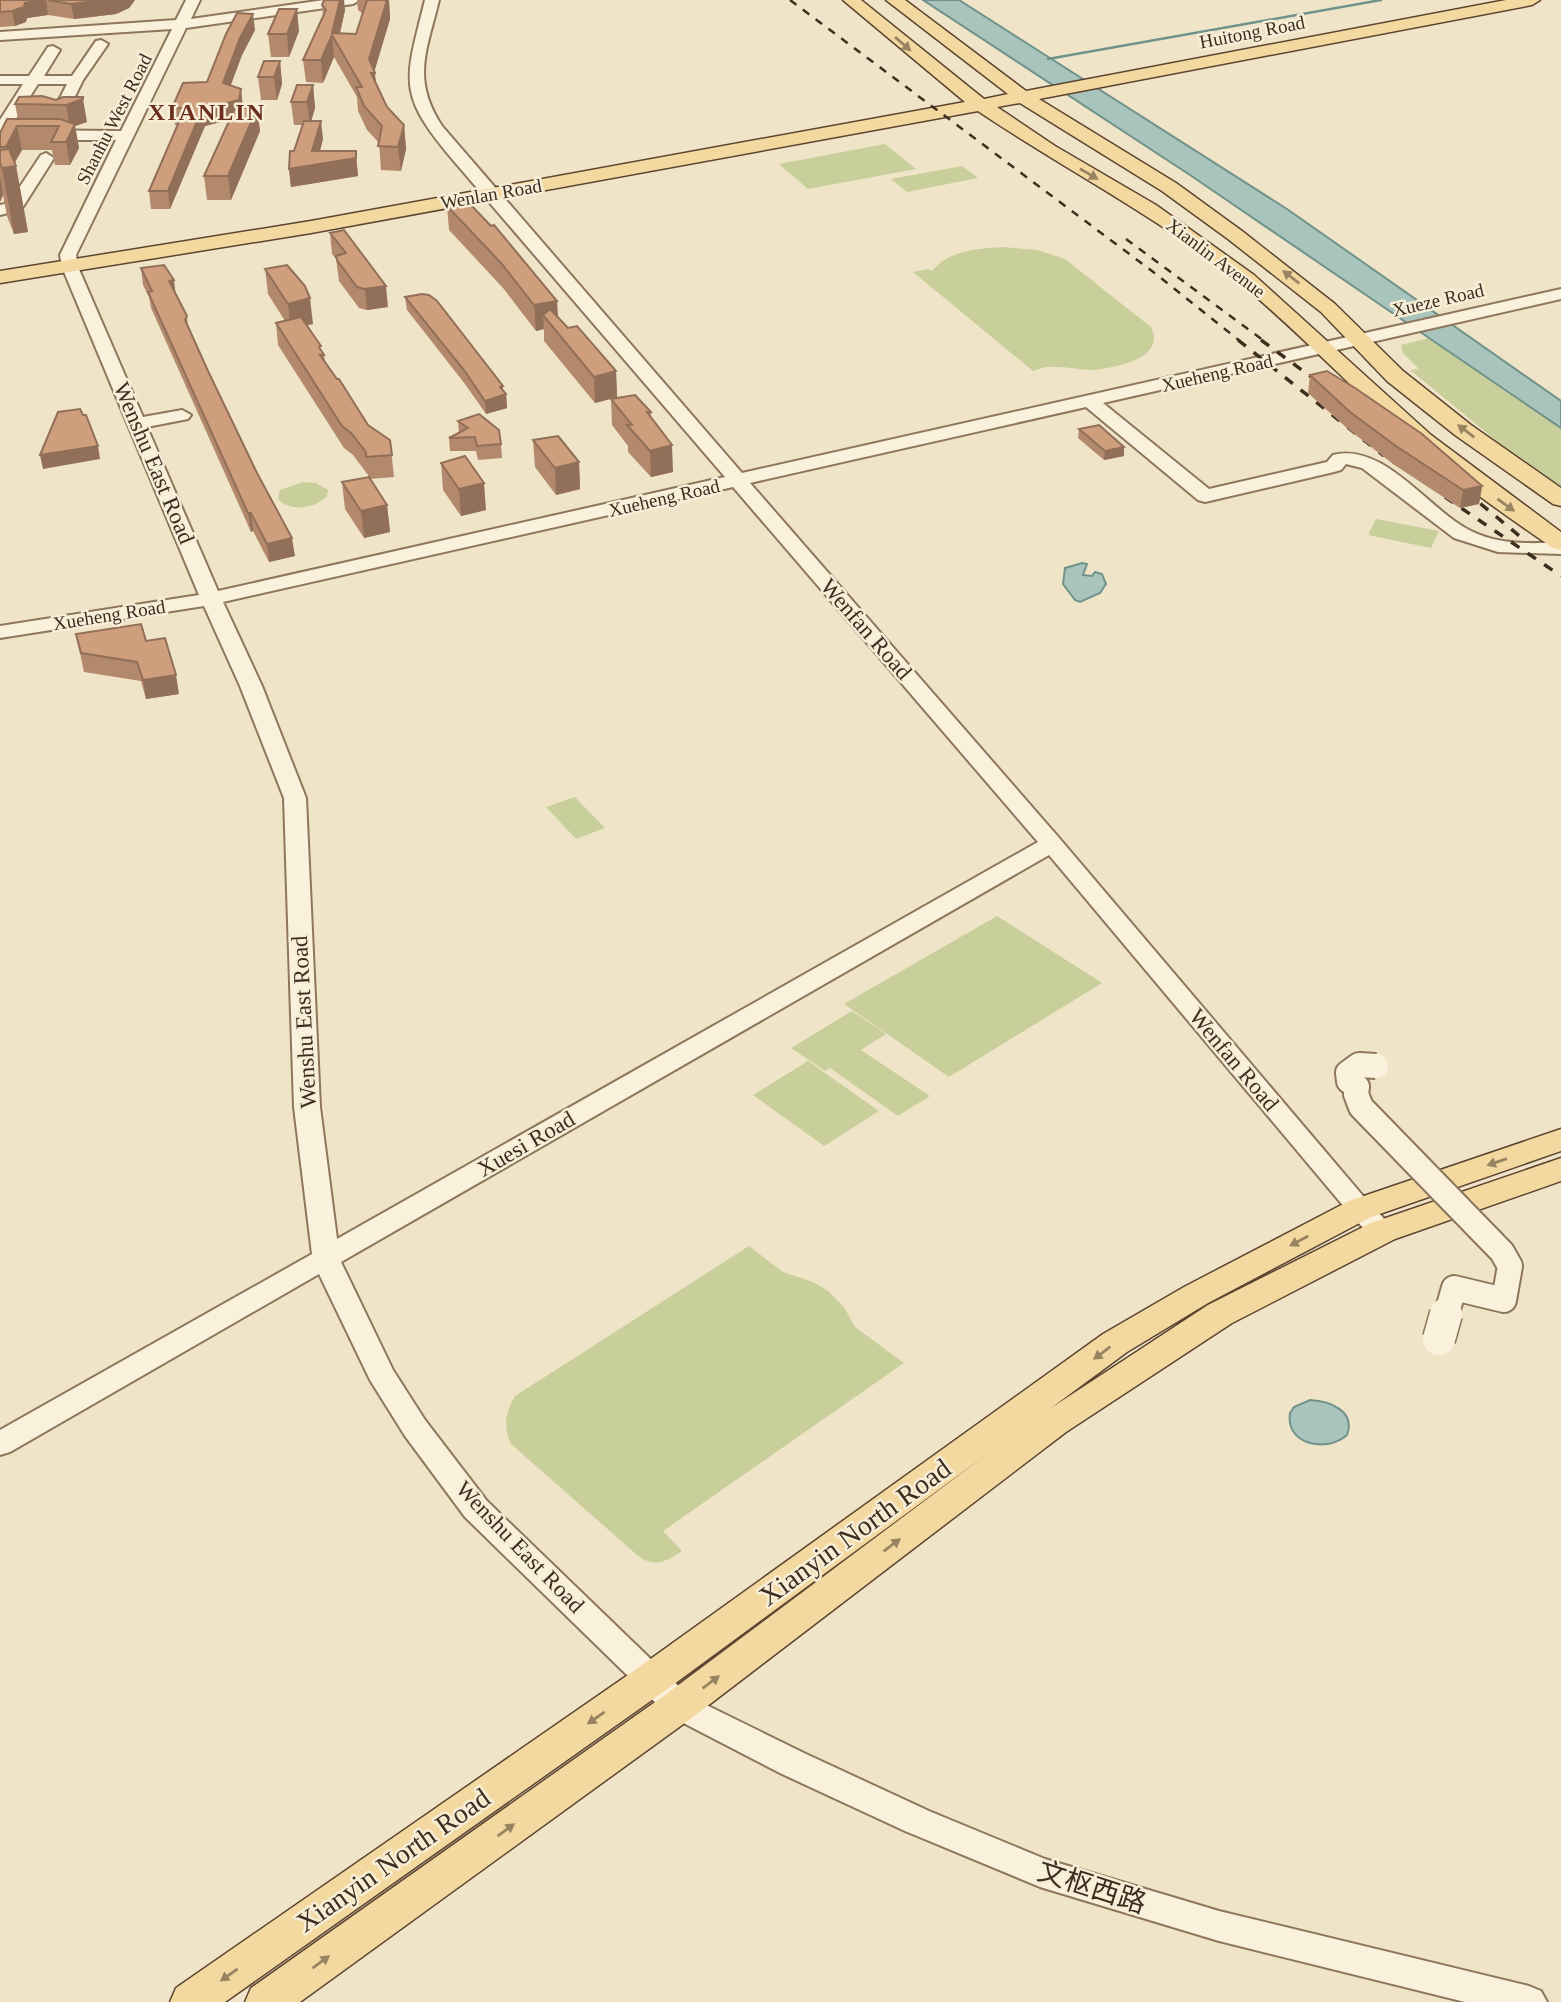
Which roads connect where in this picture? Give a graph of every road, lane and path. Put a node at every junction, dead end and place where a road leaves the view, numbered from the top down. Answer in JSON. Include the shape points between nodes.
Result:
{"nodes":[{"id":1,"x":193,"y":0,"type":"edge"},
{"id":2,"x":353,"y":0,"type":"edge"},
{"id":3,"x":432,"y":0,"type":"edge"},
{"id":4,"x":851,"y":0,"type":"edge"},
{"id":5,"x":894,"y":0,"type":"edge"},
{"id":6,"x":1485,"y":0,"type":"edge"},
{"id":7,"x":1527,"y":0,"type":"edge"},
{"id":8,"x":183,"y":24,"type":"junction"},
{"id":9,"x":0,"y":36,"type":"edge"},
{"id":10,"x":101,"y":44,"type":"dead end"},
{"id":11,"x":53,"y":50,"type":"dead end"},
{"id":12,"x":988,"y":71,"type":"junction"},
{"id":13,"x":945,"y":78,"type":"junction"},
{"id":14,"x":1095,"y":78,"type":"junction"},
{"id":15,"x":0,"y":80,"type":"edge"},
{"id":16,"x":76,"y":80,"type":"junction"},
{"id":17,"x":32,"y":82,"type":"junction"},
{"id":18,"x":1026,"y":91,"type":"junction"},
{"id":19,"x":974,"y":100,"type":"junction"},
{"id":20,"x":1050,"y":113,"type":"junction"},
{"id":21,"x":59,"y":116,"type":"edge"},
{"id":22,"x":1006,"y":121,"type":"junction"},
{"id":23,"x":0,"y":134,"type":"edge"},
{"id":24,"x":128,"y":136,"type":"junction"},
{"id":25,"x":46,"y":158,"type":"dead end"},
{"id":26,"x":11,"y":178,"type":"edge"},
{"id":27,"x":33,"y":179,"type":"junction"},
{"id":28,"x":486,"y":189,"type":"junction"},
{"id":29,"x":0,"y":210,"type":"edge"},
{"id":30,"x":69,"y":261,"type":"junction"},
{"id":31,"x":0,"y":264,"type":"edge"},
{"id":32,"x":0,"y":277,"type":"edge"},
{"id":33,"x":1561,"y":294,"type":"edge"},
{"id":34,"x":1328,"y":308,"type":"junction"},
{"id":35,"x":1289,"y":315,"type":"junction"},
{"id":36,"x":609,"y":331,"type":"junction"},
{"id":37,"x":589,"y":335,"type":"edge"},
{"id":38,"x":1359,"y":340,"type":"junction"},
{"id":39,"x":1325,"y":349,"type":"junction"},
{"id":40,"x":1395,"y":376,"type":"junction"},
{"id":41,"x":1358,"y":380,"type":"junction"},
{"id":42,"x":1090,"y":401,"type":"junction"},
{"id":43,"x":182,"y":415,"type":"dead end"},
{"id":44,"x":138,"y":423,"type":"junction"},
{"id":45,"x":739,"y":481,"type":"junction"},
{"id":46,"x":1561,"y":499,"type":"edge"},
{"id":47,"x":1561,"y":546,"type":"edge"},
{"id":48,"x":211,"y":599,"type":"junction"},
{"id":49,"x":0,"y":632,"type":"edge"},
{"id":50,"x":1052,"y":844,"type":"junction"},
{"id":51,"x":1376,"y":1066,"type":"dead end"},
{"id":52,"x":1561,"y":1140,"type":"edge"},
{"id":53,"x":1561,"y":1169,"type":"edge"},
{"id":54,"x":1371,"y":1220,"type":"junction"},
{"id":55,"x":326,"y":1259,"type":"junction"},
{"id":56,"x":1439,"y":1339,"type":"dead end"},
{"id":57,"x":0,"y":1444,"type":"edge"},
{"id":58,"x":665,"y":1693,"type":"junction"},
{"id":59,"x":191,"y":2002,"type":"edge"},
{"id":60,"x":266,"y":2002,"type":"edge"},
{"id":61,"x":1529,"y":2002,"type":"edge"}],
"edges":[{"from":1,"to":8,"type":"street","name":"Shanhu West Road"},
{"from":2,"to":8,"type":"street"},
{"from":3,"to":28,"type":"street","name":"Wenfan Road","via":[[416,87],[434,125]]},
{"from":4,"to":13,"type":"main road","name":"Xianlin Avenue","one_way":true},
{"from":5,"to":12,"type":"main road","name":"Xianlin Avenue"},
{"from":6,"to":14,"type":"main road","name":"Huitong Road"},
{"from":7,"to":14,"type":"main road","name":"Huitong Road"},
{"from":8,"to":9,"type":"street"},
{"from":8,"to":24,"type":"street","name":"Shanhu West Road"},
{"from":10,"to":16,"type":"street"},
{"from":11,"to":17,"type":"street"},
{"from":12,"to":13,"type":"main road"},
{"from":12,"to":18,"type":"main road","name":"Xianlin Avenue"},
{"from":13,"to":19,"type":"main road","name":"Xianlin Avenue"},
{"from":14,"to":18,"type":"main road","name":"Huitong Road"},
{"from":15,"to":17,"type":"street"},
{"from":16,"to":17,"type":"street"},
{"from":16,"to":21,"type":"street"},
{"from":17,"to":23,"type":"street"},
{"from":18,"to":19,"type":"main road","name":"Huitong Road"},
{"from":18,"to":20,"type":"main road","name":"Xianlin Avenue"},
{"from":19,"to":22,"type":"main road","name":"Xianlin Avenue"},
{"from":19,"to":28,"type":"main road","name":"Wenlan Road"},
{"from":20,"to":22,"type":"main road","via":[[1027,113]]},
{"from":34,"to":20,"type":"main road","name":"Xianlin Avenue","one_way":true,"via":[[1169,187]]},
{"from":22,"to":35,"type":"main road","name":"Xianlin Avenue","one_way":true,"via":[[1149,209]]},
{"from":23,"to":24,"type":"street"},
{"from":24,"to":30,"type":"street","name":"Shanhu West Road"},
{"from":25,"to":27,"type":"street"},
{"from":26,"to":27,"type":"street"},
{"from":27,"to":29,"type":"street","via":[[15,207]]},
{"from":28,"to":30,"type":"main road","name":"Wenlan Road","via":[[271,235]]},
{"from":28,"to":36,"type":"street","name":"Wenfan Road"},
{"from":30,"to":31,"type":"main road","name":"Wenlan Road"},
{"from":30,"to":32,"type":"main road","name":"Wenlan Road"},
{"from":30,"to":44,"type":"street","name":"Wenshu East Road"},
{"from":33,"to":38,"type":"street","name":"Xueze Road"},
{"from":34,"to":35,"type":"main road","via":[[1309,317]]},
{"from":34,"to":38,"type":"main road","name":"Xianlin Avenue"},
{"from":35,"to":39,"type":"main road","name":"Xianlin Avenue"},
{"from":36,"to":37,"type":"street"},
{"from":36,"to":45,"type":"street","name":"Wenfan Road"},
{"from":38,"to":39,"type":"street","name":"Xueze Road"},
{"from":38,"to":40,"type":"main road","name":"Xianlin Avenue"},
{"from":39,"to":41,"type":"main road","name":"Xianlin Avenue"},
{"from":39,"to":42,"type":"street","name":"Xueheng Road"},
{"from":40,"to":41,"type":"main road","via":[[1366,375]]},
{"from":46,"to":40,"type":"main road","name":"Xianlin Avenue","one_way":true},
{"from":41,"to":47,"type":"main road","name":"Xianlin Avenue","one_way":true,"via":[[1423,440]]},
{"from":42,"to":45,"type":"street","name":"Xueheng Road"},
{"from":42,"to":47,"type":"street","via":[[1205,496],[1355,458],[1475,540],[1517,551]]},
{"from":43,"to":44,"type":"street"},
{"from":44,"to":48,"type":"street","name":"Wenshu East Road"},
{"from":45,"to":48,"type":"street","name":"Xueheng Road"},
{"from":45,"to":50,"type":"street","name":"Wenfan Road"},
{"from":48,"to":49,"type":"street","name":"Xueheng Road"},
{"from":48,"to":55,"type":"street","name":"Wenshu East Road","via":[[295,798],[307,1107]]},
{"from":50,"to":54,"type":"street","name":"Wenfan Road"},
{"from":50,"to":55,"type":"street","name":"Xuesi Road"},
{"from":51,"to":56,"type":"street","bridge":true,"via":[[1359,1065],[1348,1073],[1361,1107],[1502,1252],[1510,1266],[1504,1300],[1454,1288]]},
{"from":52,"to":54,"type":"main road","name":"Xianyin North Road","one_way":true},
{"from":53,"to":54,"type":"main road","name":"Xianyin North Road"},
{"from":54,"to":58,"type":"main road","name":"Xianyin North Road","via":[[1054,1423]]},
{"from":55,"to":57,"type":"street","name":"Xuesi Road"},
{"from":55,"to":58,"type":"street","name":"Wenshu East Road","via":[[380,1373],[476,1508]]},
{"from":58,"to":59,"type":"main road","name":"Xianyin North Road","one_way":true},
{"from":60,"to":58,"type":"main road","name":"Xianyin North Road","one_way":true},
{"from":58,"to":61,"type":"street","name":"文枢西路","via":[[917,1821],[1040,1872],[1219,1926]]}]}
